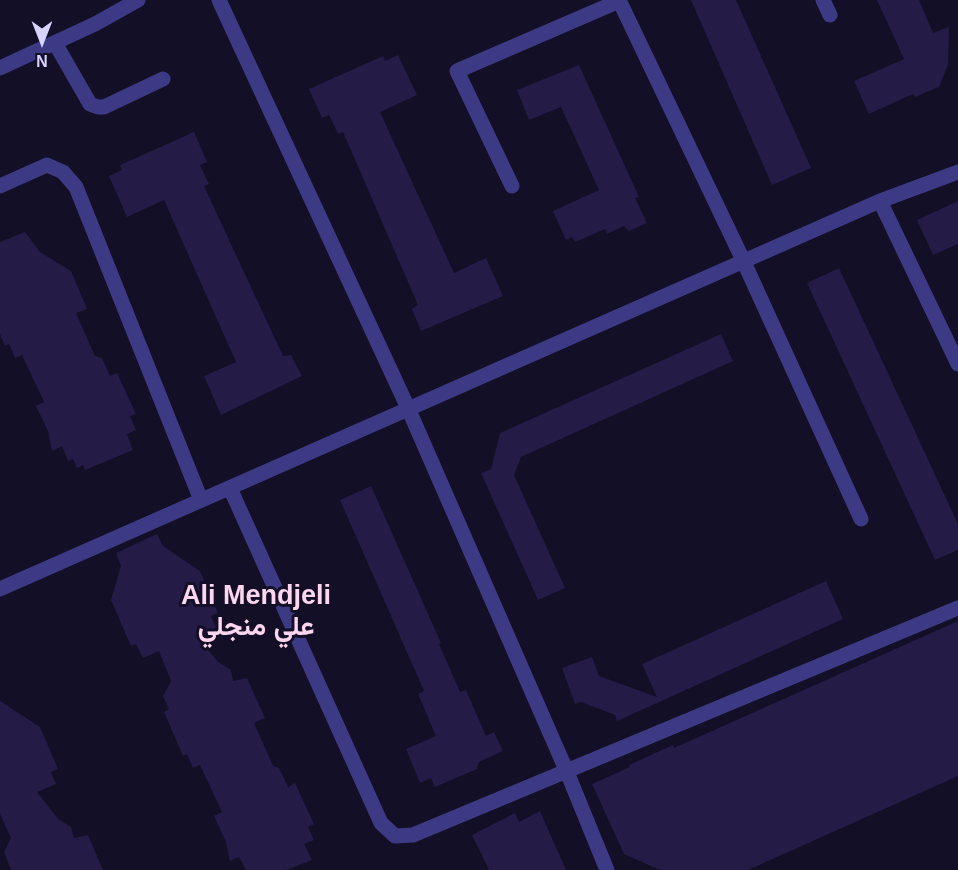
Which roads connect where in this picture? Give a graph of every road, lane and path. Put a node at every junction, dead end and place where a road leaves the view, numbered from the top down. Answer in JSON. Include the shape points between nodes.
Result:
{"nodes":[{"id":1,"x":138,"y":0,"type":"edge"},
{"id":2,"x":219,"y":0,"type":"edge"},
{"id":3,"x":823,"y":0,"type":"edge"},
{"id":4,"x":619,"y":1,"type":"edge"},
{"id":5,"x":830,"y":15,"type":"dead end"},
{"id":6,"x":55,"y":43,"type":"junction"},
{"id":7,"x":0,"y":68,"type":"edge"},
{"id":8,"x":163,"y":79,"type":"dead end"},
{"id":9,"x":958,"y":172,"type":"edge"},
{"id":10,"x":0,"y":186,"type":"edge"},
{"id":11,"x":512,"y":186,"type":"dead end"},
{"id":12,"x":879,"y":201,"type":"junction"},
{"id":13,"x":743,"y":260,"type":"junction"},
{"id":14,"x":958,"y":364,"type":"edge"},
{"id":15,"x":408,"y":408,"type":"junction"},
{"id":16,"x":230,"y":488,"type":"junction"},
{"id":17,"x":201,"y":500,"type":"junction"},
{"id":18,"x":861,"y":519,"type":"dead end"},
{"id":19,"x":0,"y":589,"type":"edge"},
{"id":20,"x":958,"y":608,"type":"edge"},
{"id":21,"x":567,"y":771,"type":"junction"},
{"id":22,"x":607,"y":870,"type":"edge"}],
"edges":[{"from":1,"to":6,"type":"street"},
{"from":2,"to":15,"type":"street"},
{"from":3,"to":5,"type":"street"},
{"from":4,"to":11,"type":"street","via":[[457,70]]},
{"from":4,"to":13,"type":"street"},
{"from":6,"to":7,"type":"street"},
{"from":6,"to":8,"type":"street","via":[[90,104],[98,107]]},
{"from":9,"to":12,"type":"street"},
{"from":10,"to":17,"type":"street","via":[[47,165],[63,172],[76,187]]},
{"from":12,"to":13,"type":"street"},
{"from":12,"to":14,"type":"street"},
{"from":13,"to":15,"type":"street"},
{"from":13,"to":18,"type":"street"},
{"from":15,"to":16,"type":"street"},
{"from":15,"to":21,"type":"street"},
{"from":16,"to":17,"type":"street"},
{"from":16,"to":21,"type":"street","via":[[381,823],[395,836],[412,835]]},
{"from":17,"to":19,"type":"street"},
{"from":20,"to":21,"type":"street"},
{"from":21,"to":22,"type":"street"}]}
